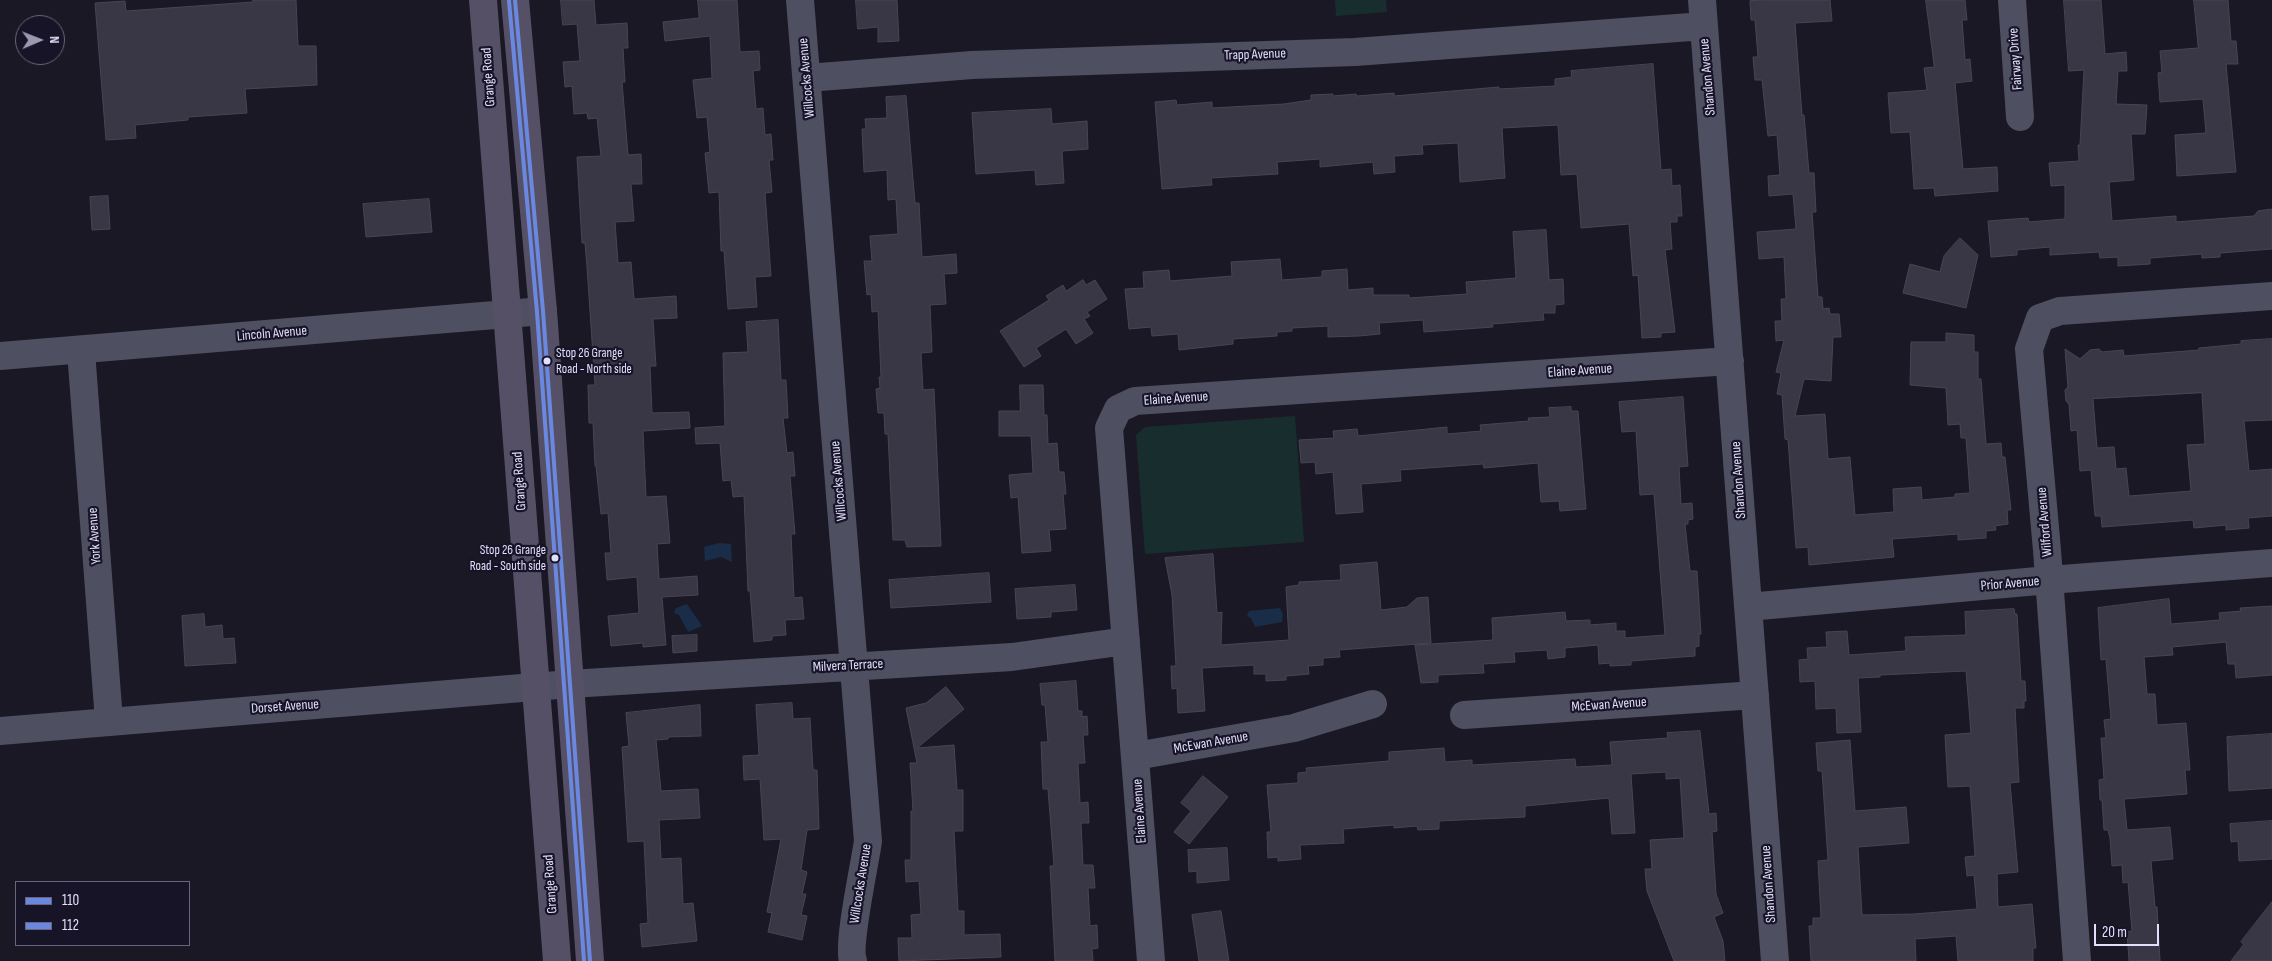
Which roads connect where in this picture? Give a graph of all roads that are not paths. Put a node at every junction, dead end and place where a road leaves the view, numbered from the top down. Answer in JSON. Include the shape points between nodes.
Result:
{"nodes":[{"id":1,"x":484,"y":0,"type":"edge"},
{"id":2,"x":515,"y":0,"type":"edge"},
{"id":3,"x":800,"y":0,"type":"edge"},
{"id":4,"x":2012,"y":0,"type":"edge"},
{"id":5,"x":1703,"y":13,"type":"edge"},
{"id":6,"x":807,"y":78,"type":"junction"},
{"id":7,"x":2020,"y":118,"type":"dead end"},
{"id":8,"x":2272,"y":296,"type":"edge"},
{"id":9,"x":543,"y":311,"type":"junction"},
{"id":10,"x":507,"y":313,"type":"junction"},
{"id":11,"x":81,"y":350,"type":"junction"},
{"id":12,"x":0,"y":356,"type":"edge"},
{"id":13,"x":1730,"y":360,"type":"junction"},
{"id":14,"x":2272,"y":563,"type":"edge"},
{"id":15,"x":2050,"y":580,"type":"junction"},
{"id":16,"x":1748,"y":607,"type":"junction"},
{"id":17,"x":1126,"y":641,"type":"junction"},
{"id":18,"x":854,"y":665,"type":"junction"},
{"id":19,"x":570,"y":684,"type":"junction"},
{"id":20,"x":535,"y":687,"type":"junction"},
{"id":21,"x":1755,"y":695,"type":"junction"},
{"id":22,"x":1373,"y":704,"type":"dead end"},
{"id":23,"x":1464,"y":715,"type":"dead end"},
{"id":24,"x":109,"y":721,"type":"junction"},
{"id":25,"x":0,"y":731,"type":"edge"},
{"id":26,"x":1136,"y":756,"type":"junction"},
{"id":27,"x":557,"y":961,"type":"edge"},
{"id":28,"x":590,"y":961,"type":"edge"},
{"id":29,"x":853,"y":961,"type":"edge"},
{"id":30,"x":1151,"y":961,"type":"edge"},
{"id":31,"x":1775,"y":961,"type":"edge"},
{"id":32,"x":2077,"y":961,"type":"edge"}],
"edges":[{"from":1,"to":10,"type":"main road","name":"Grange Road"},
{"from":2,"to":9,"type":"main road"},
{"from":3,"to":6,"type":"street","name":"Willcocks Avenue"},
{"from":4,"to":7,"type":"street","name":"Fairway Drive"},
{"from":5,"to":6,"type":"street","name":"Trapp Avenue","via":[[1355,52],[972,65]]},
{"from":5,"to":13,"type":"street","name":"Shandon Avenue"},
{"from":6,"to":18,"type":"street","name":"Willcocks Avenue"},
{"from":8,"to":15,"type":"street","name":"Wilford Avenue","via":[[2060,311],[2040,318],[2029,349]]},
{"from":9,"to":10,"type":"street","name":"Lincoln Avenue"},
{"from":9,"to":19,"type":"main road"},
{"from":10,"to":11,"type":"street","name":"Lincoln Avenue"},
{"from":10,"to":20,"type":"main road","name":"Grange Road"},
{"from":11,"to":12,"type":"street","name":"Lincoln Avenue"},
{"from":11,"to":24,"type":"street","name":"York Avenue"},
{"from":13,"to":16,"type":"street","name":"Shandon Avenue"},
{"from":13,"to":17,"type":"street","name":"Elaine Avenue","via":[[1135,401],[1118,409],[1109,428]]},
{"from":14,"to":15,"type":"street","name":"Prior Avenue"},
{"from":15,"to":16,"type":"street","name":"Prior Avenue"},
{"from":15,"to":32,"type":"street","name":"Wilford Avenue"},
{"from":16,"to":21,"type":"street","name":"Shandon Avenue"},
{"from":17,"to":18,"type":"street","name":"Milvera Terrace","via":[[1012,657]]},
{"from":17,"to":26,"type":"street","name":"Elaine Avenue"},
{"from":18,"to":19,"type":"street","name":"Milvera Terrace"},
{"from":18,"to":29,"type":"street","name":"Willcocks Avenue","via":[[868,841],[852,936],[850,955]]},
{"from":19,"to":20,"type":"street","name":"Dorset Avenue"},
{"from":19,"to":28,"type":"main road"},
{"from":20,"to":24,"type":"street","name":"Dorset Avenue"},
{"from":20,"to":27,"type":"main road","name":"Grange Road"},
{"from":21,"to":23,"type":"street","name":"McEwan Avenue"},
{"from":21,"to":31,"type":"street","name":"Shandon Avenue"},
{"from":22,"to":26,"type":"street","name":"McEwan Avenue","via":[[1294,728]]},
{"from":24,"to":25,"type":"street","name":"Dorset Avenue"},
{"from":26,"to":30,"type":"street","name":"Elaine Avenue"}]}
